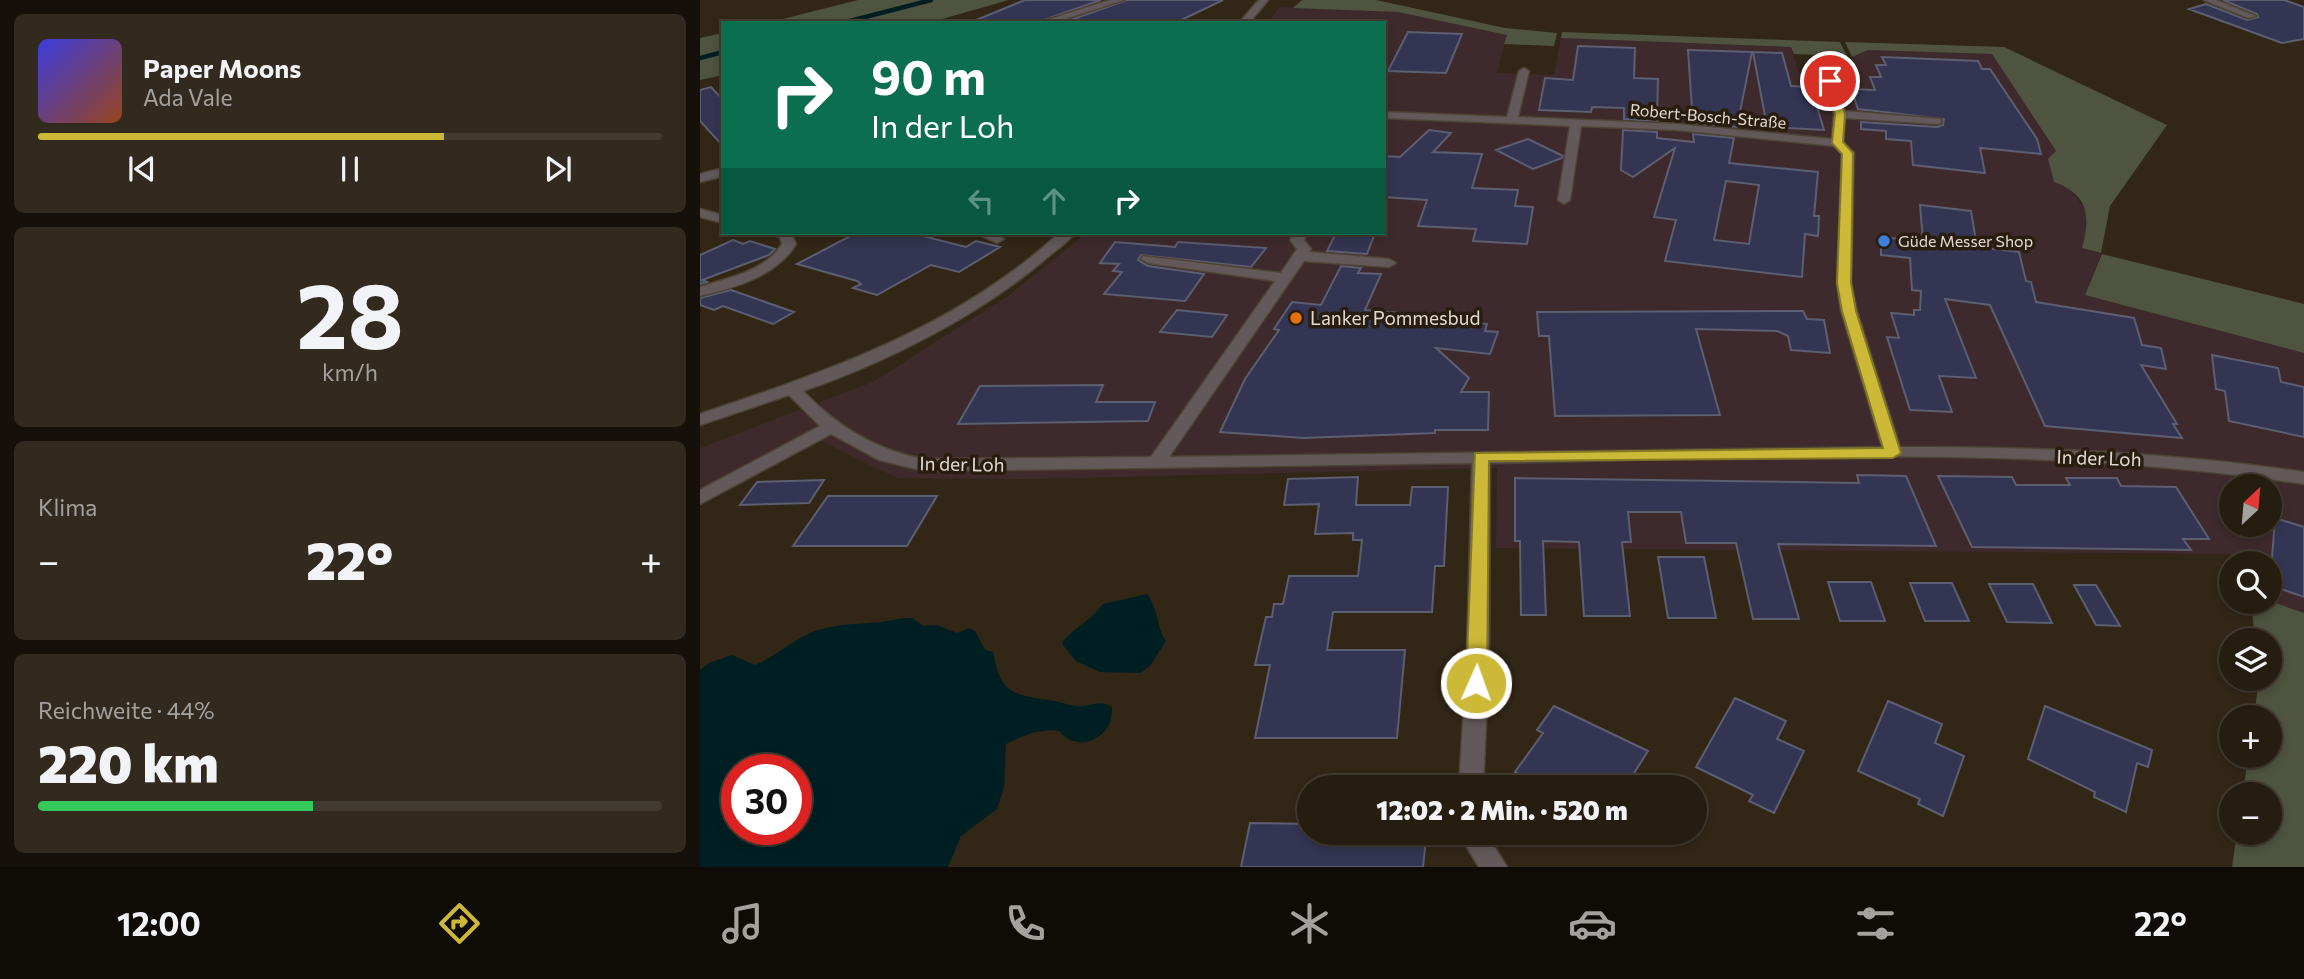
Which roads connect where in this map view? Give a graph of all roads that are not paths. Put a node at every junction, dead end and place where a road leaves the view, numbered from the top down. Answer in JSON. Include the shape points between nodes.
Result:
{"nodes":[{"id":1,"x":1120,"y":0,"type":"edge"},
{"id":2,"x":1264,"y":0,"type":"edge"},
{"id":3,"x":2208,"y":0,"type":"edge"},
{"id":4,"x":2252,"y":16,"type":"dead end"},
{"id":5,"x":1049,"y":21,"type":"edge"},
{"id":6,"x":1246,"y":21,"type":"edge"},
{"id":7,"x":1524,"y":71,"type":"dead end"},
{"id":8,"x":1810,"y":75,"type":"dead end"},
{"id":9,"x":1840,"y":114,"type":"junction"},
{"id":10,"x":1386,"y":115,"type":"edge"},
{"id":11,"x":1513,"y":120,"type":"junction"},
{"id":12,"x":1937,"y":121,"type":"dead end"},
{"id":13,"x":1576,"y":122,"type":"junction"},
{"id":14,"x":1837,"y":143,"type":"junction"},
{"id":15,"x":721,"y":173,"type":"edge"},
{"id":16,"x":700,"y":178,"type":"edge"},
{"id":17,"x":1564,"y":200,"type":"dead end"},
{"id":18,"x":700,"y":213,"type":"edge"},
{"id":19,"x":721,"y":218,"type":"edge"},
{"id":20,"x":786,"y":235,"type":"edge"},
{"id":21,"x":987,"y":235,"type":"edge"},
{"id":22,"x":1048,"y":235,"type":"edge"},
{"id":23,"x":1066,"y":235,"type":"edge"},
{"id":24,"x":1300,"y":235,"type":"edge"},
{"id":25,"x":996,"y":239,"type":"dead end"},
{"id":26,"x":1300,"y":256,"type":"junction"},
{"id":27,"x":1148,"y":259,"type":"dead end"},
{"id":28,"x":1388,"y":263,"type":"dead end"},
{"id":29,"x":1285,"y":278,"type":"junction"},
{"id":30,"x":700,"y":292,"type":"edge"},
{"id":31,"x":891,"y":346,"type":"junction"},
{"id":32,"x":793,"y":390,"type":"junction"},
{"id":33,"x":700,"y":420,"type":"edge"},
{"id":34,"x":833,"y":426,"type":"junction"},
{"id":35,"x":700,"y":432,"type":"edge"},
{"id":36,"x":1893,"y":453,"type":"junction"},
{"id":37,"x":1481,"y":456,"type":"junction"},
{"id":38,"x":1155,"y":464,"type":"junction"},
{"id":39,"x":2304,"y":478,"type":"edge"},
{"id":40,"x":700,"y":498,"type":"edge"},
{"id":41,"x":1472,"y":775,"type":"edge"},
{"id":42,"x":1479,"y":845,"type":"edge"},
{"id":43,"x":1494,"y":867,"type":"edge"}],
"edges":[{"from":1,"to":5,"type":"street"},
{"from":2,"to":6,"type":"street"},
{"from":3,"to":4,"type":"street"},
{"from":7,"to":11,"type":"street"},
{"from":8,"to":9,"type":"street","via":[[1830,81]]},
{"from":9,"to":12,"type":"street"},
{"from":9,"to":14,"type":"street"},
{"from":10,"to":11,"type":"street","name":"Robert-Bosch-Straße"},
{"from":11,"to":13,"type":"street","name":"Robert-Bosch-Straße"},
{"from":13,"to":14,"type":"street","name":"Robert-Bosch-Straße"},
{"from":13,"to":17,"type":"street"},
{"from":14,"to":36,"type":"street","via":[[1848,153],[1844,283],[1849,311]]},
{"from":15,"to":16,"type":"street"},
{"from":18,"to":19,"type":"street"},
{"from":20,"to":30,"type":"street","via":[[787,250],[777,260]]},
{"from":21,"to":25,"type":"street"},
{"from":22,"to":31,"type":"street"},
{"from":23,"to":31,"type":"street","via":[[967,309]]},
{"from":24,"to":26,"type":"street","via":[[1297,240],[1304,249]]},
{"from":26,"to":28,"type":"street"},
{"from":26,"to":29,"type":"street"},
{"from":27,"to":29,"type":"street"},
{"from":29,"to":38,"type":"street"},
{"from":31,"to":32,"type":"street"},
{"from":32,"to":33,"type":"street"},
{"from":32,"to":34,"type":"street","name":"In der Loh"},
{"from":32,"to":35,"type":"street"},
{"from":34,"to":38,"type":"street","name":"In der Loh","via":[[863,450],[924,465]]},
{"from":34,"to":40,"type":"street"},
{"from":36,"to":37,"type":"street","name":"In der Loh"},
{"from":36,"to":39,"type":"street","name":"In der Loh","via":[[2173,461]]},
{"from":37,"to":38,"type":"street","name":"In der Loh"},
{"from":37,"to":41,"type":"street"},
{"from":42,"to":43,"type":"street"}]}
